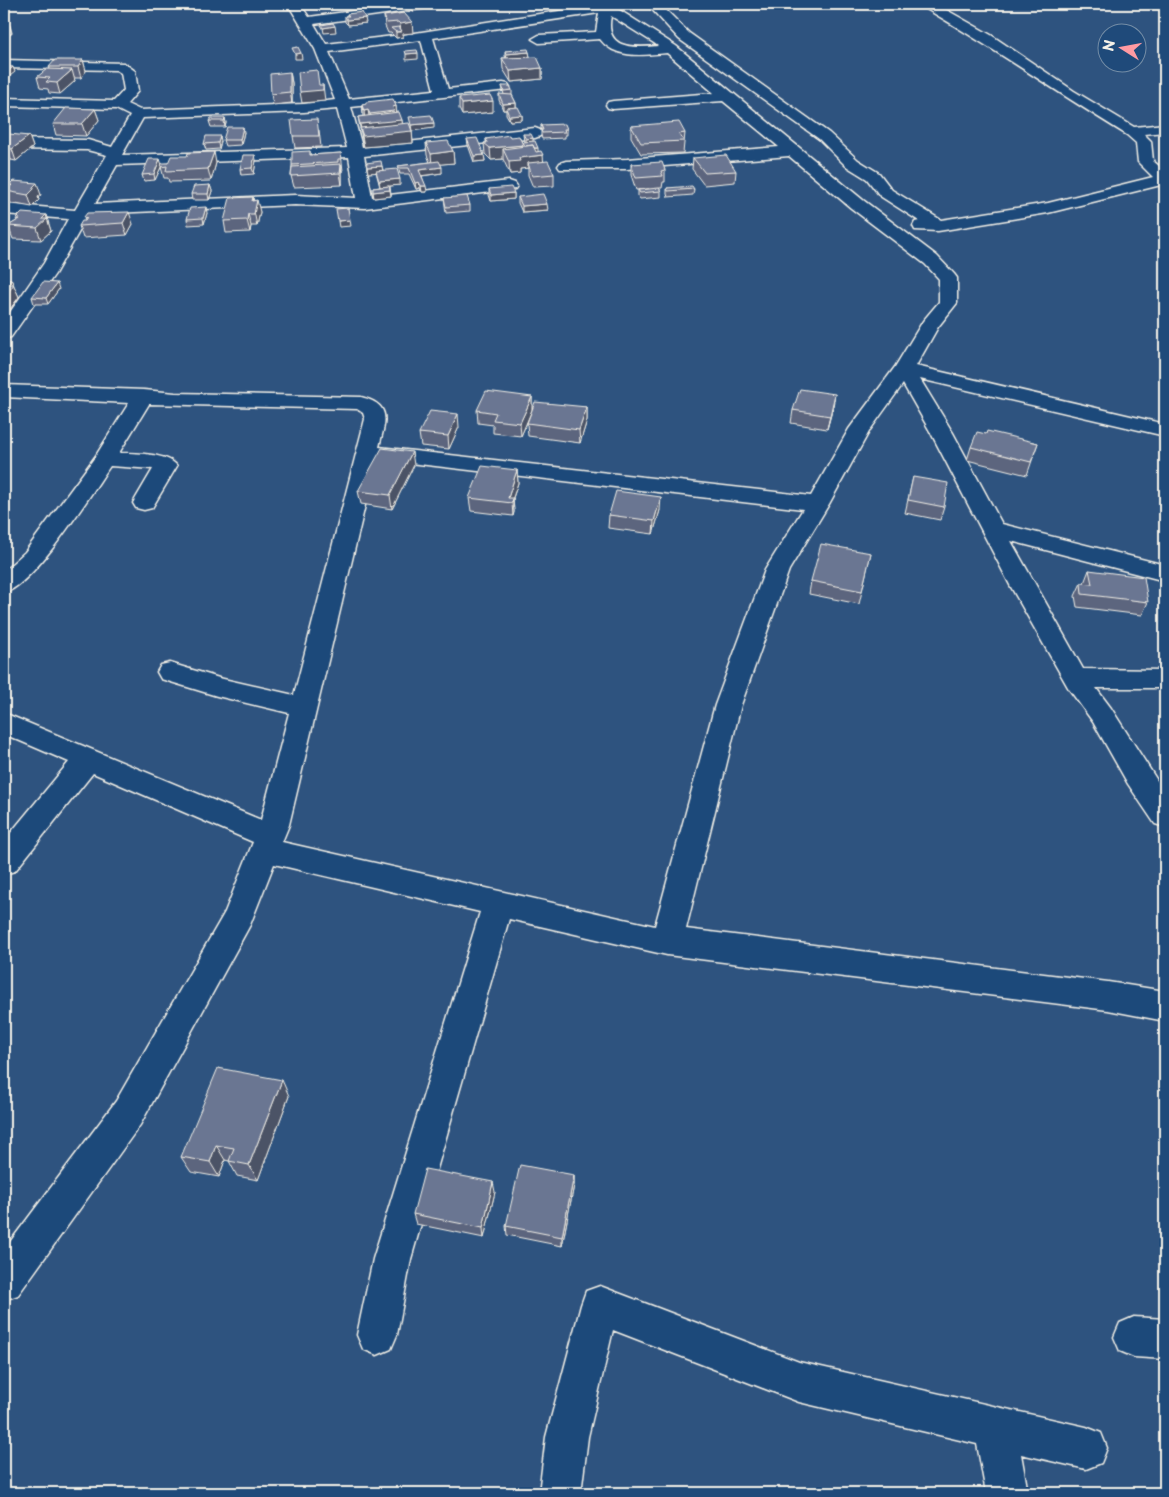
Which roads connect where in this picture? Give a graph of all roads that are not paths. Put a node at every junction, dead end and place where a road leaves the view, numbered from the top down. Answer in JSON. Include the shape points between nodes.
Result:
{"nodes":[{"id":1,"x":294,"y":4,"type":"edge"},
{"id":2,"x":428,"y":4,"type":"edge"},
{"id":3,"x":653,"y":4,"type":"edge"},
{"id":4,"x":927,"y":4,"type":"edge"},
{"id":5,"x":605,"y":6,"type":"edge"},
{"id":6,"x":528,"y":8,"type":"dead end"},
{"id":7,"x":440,"y":10,"type":"edge"},
{"id":8,"x":539,"y":17,"type":"junction"},
{"id":9,"x":306,"y":21,"type":"junction"},
{"id":10,"x":4,"y":29,"type":"edge"},
{"id":11,"x":458,"y":30,"type":"junction"},
{"id":12,"x":4,"y":33,"type":"edge"},
{"id":13,"x":426,"y":35,"type":"junction"},
{"id":14,"x":604,"y":35,"type":"junction"},
{"id":15,"x":539,"y":39,"type":"dead end"},
{"id":16,"x":321,"y":49,"type":"junction"},
{"id":17,"x":671,"y":49,"type":"junction"},
{"id":18,"x":4,"y":64,"type":"edge"},
{"id":19,"x":503,"y":87,"type":"edge"},
{"id":20,"x":442,"y":94,"type":"junction"},
{"id":21,"x":727,"y":96,"type":"junction"},
{"id":22,"x":4,"y":102,"type":"edge"},
{"id":23,"x":118,"y":104,"type":"junction"},
{"id":24,"x":344,"y":104,"type":"junction"},
{"id":25,"x":613,"y":105,"type":"dead end"},
{"id":26,"x":138,"y":114,"type":"junction"},
{"id":27,"x":1165,"y":128,"type":"edge"},
{"id":28,"x":1132,"y":132,"type":"junction"},
{"id":29,"x":535,"y":133,"type":"dead end"},
{"id":30,"x":4,"y":144,"type":"edge"},
{"id":31,"x":793,"y":151,"type":"junction"},
{"id":32,"x":357,"y":152,"type":"junction"},
{"id":33,"x":114,"y":157,"type":"junction"},
{"id":34,"x":566,"y":166,"type":"dead end"},
{"id":35,"x":1165,"y":178,"type":"edge"},
{"id":36,"x":509,"y":186,"type":"edge"},
{"id":37,"x":365,"y":203,"type":"junction"},
{"id":38,"x":4,"y":209,"type":"edge"},
{"id":39,"x":80,"y":212,"type":"junction"},
{"id":40,"x":938,"y":226,"type":"junction"},
{"id":41,"x":889,"y":228,"type":"junction"},
{"id":42,"x":4,"y":334,"type":"edge"},
{"id":43,"x":904,"y":369,"type":"junction"},
{"id":44,"x":4,"y":390,"type":"edge"},
{"id":45,"x":144,"y":396,"type":"junction"},
{"id":46,"x":1165,"y":430,"type":"edge"},
{"id":47,"x":367,"y":452,"type":"junction"},
{"id":48,"x":104,"y":459,"type":"junction"},
{"id":49,"x":144,"y":503,"type":"dead end"},
{"id":50,"x":818,"y":504,"type":"junction"},
{"id":51,"x":995,"y":530,"type":"junction"},
{"id":52,"x":1165,"y":573,"type":"edge"},
{"id":53,"x":4,"y":585,"type":"edge"},
{"id":54,"x":170,"y":672,"type":"dead end"},
{"id":55,"x":1076,"y":678,"type":"junction"},
{"id":56,"x":1165,"y":679,"type":"edge"},
{"id":57,"x":304,"y":707,"type":"junction"},
{"id":58,"x":4,"y":723,"type":"edge"},
{"id":59,"x":87,"y":760,"type":"junction"},
{"id":60,"x":1165,"y":816,"type":"edge"},
{"id":61,"x":267,"y":843,"type":"junction"},
{"id":62,"x":4,"y":862,"type":"edge"},
{"id":63,"x":498,"y":905,"type":"junction"},
{"id":64,"x":667,"y":941,"type":"junction"},
{"id":65,"x":1165,"y":1006,"type":"edge"},
{"id":66,"x":4,"y":1281,"type":"edge"},
{"id":67,"x":377,"y":1335,"type":"dead end"},
{"id":68,"x":995,"y":1427,"type":"junction"},
{"id":69,"x":1086,"y":1448,"type":"dead end"},
{"id":70,"x":560,"y":1493,"type":"edge"},
{"id":71,"x":1007,"y":1493,"type":"edge"}],
"edges":[{"from":1,"to":9,"type":"street"},
{"from":2,"to":9,"type":"street"},
{"from":3,"to":40,"type":"street","via":[[684,36],[824,136],[852,163],[873,176],[886,193]]},
{"from":4,"to":28,"type":"street"},
{"from":5,"to":8,"type":"street"},
{"from":5,"to":14,"type":"street"},
{"from":5,"to":17,"type":"street"},
{"from":6,"to":8,"type":"street"},
{"from":7,"to":11,"type":"street"},
{"from":8,"to":11,"type":"street"},
{"from":9,"to":16,"type":"street"},
{"from":10,"to":12,"type":"street"},
{"from":11,"to":13,"type":"street"},
{"from":13,"to":16,"type":"street"},
{"from":13,"to":20,"type":"street"},
{"from":14,"to":15,"type":"street"},
{"from":14,"to":17,"type":"street","via":[[623,51]]},
{"from":16,"to":24,"type":"street"},
{"from":17,"to":21,"type":"street"},
{"from":18,"to":23,"type":"street","via":[[119,66],[128,71],[131,91]]},
{"from":19,"to":20,"type":"street"},
{"from":20,"to":24,"type":"street"},
{"from":21,"to":25,"type":"street"},
{"from":21,"to":31,"type":"street"},
{"from":22,"to":23,"type":"street"},
{"from":23,"to":26,"type":"street"},
{"from":24,"to":26,"type":"street"},
{"from":24,"to":32,"type":"street"},
{"from":26,"to":33,"type":"street"},
{"from":27,"to":28,"type":"street"},
{"from":28,"to":35,"type":"street","via":[[1146,148],[1144,161]]},
{"from":29,"to":32,"type":"street"},
{"from":30,"to":33,"type":"street","via":[[88,145]]},
{"from":31,"to":34,"type":"street"},
{"from":31,"to":41,"type":"street"},
{"from":32,"to":33,"type":"street"},
{"from":32,"to":37,"type":"street"},
{"from":33,"to":39,"type":"street"},
{"from":35,"to":40,"type":"street","via":[[1048,208]]},
{"from":36,"to":37,"type":"street"},
{"from":37,"to":39,"type":"street","via":[[295,200]]},
{"from":38,"to":39,"type":"street"},
{"from":39,"to":42,"type":"street","via":[[58,254]]},
{"from":40,"to":41,"type":"street"},
{"from":41,"to":43,"type":"street","via":[[931,260],[948,278],[948,304],[930,325]]},
{"from":43,"to":46,"type":"street"},
{"from":43,"to":50,"type":"street","via":[[860,429]]},
{"from":43,"to":51,"type":"street"},
{"from":44,"to":45,"type":"street"},
{"from":45,"to":47,"type":"street","via":[[361,403],[373,410],[375,419]]},
{"from":45,"to":48,"type":"street"},
{"from":47,"to":50,"type":"street"},
{"from":47,"to":57,"type":"street"},
{"from":48,"to":49,"type":"street","via":[[166,466]]},
{"from":48,"to":53,"type":"street","via":[[33,557]]},
{"from":50,"to":64,"type":"street","via":[[777,570],[728,705]]},
{"from":51,"to":52,"type":"street"},
{"from":51,"to":55,"type":"street","via":[[1023,587]]},
{"from":54,"to":57,"type":"street","via":[[217,687]]},
{"from":55,"to":56,"type":"street"},
{"from":55,"to":60,"type":"street"},
{"from":57,"to":61,"type":"street"},
{"from":58,"to":59,"type":"street"},
{"from":59,"to":61,"type":"street"},
{"from":59,"to":62,"type":"street"},
{"from":61,"to":63,"type":"street"},
{"from":61,"to":66,"type":"street","via":[[239,916],[128,1113]]},
{"from":63,"to":64,"type":"street"},
{"from":63,"to":67,"type":"street","via":[[392,1259]]},
{"from":64,"to":65,"type":"street","via":[[1108,996]]},
{"from":68,"to":69,"type":"street"},
{"from":68,"to":70,"type":"street","via":[[798,1382],[600,1305],[567,1436]]},
{"from":68,"to":71,"type":"street"}]}
